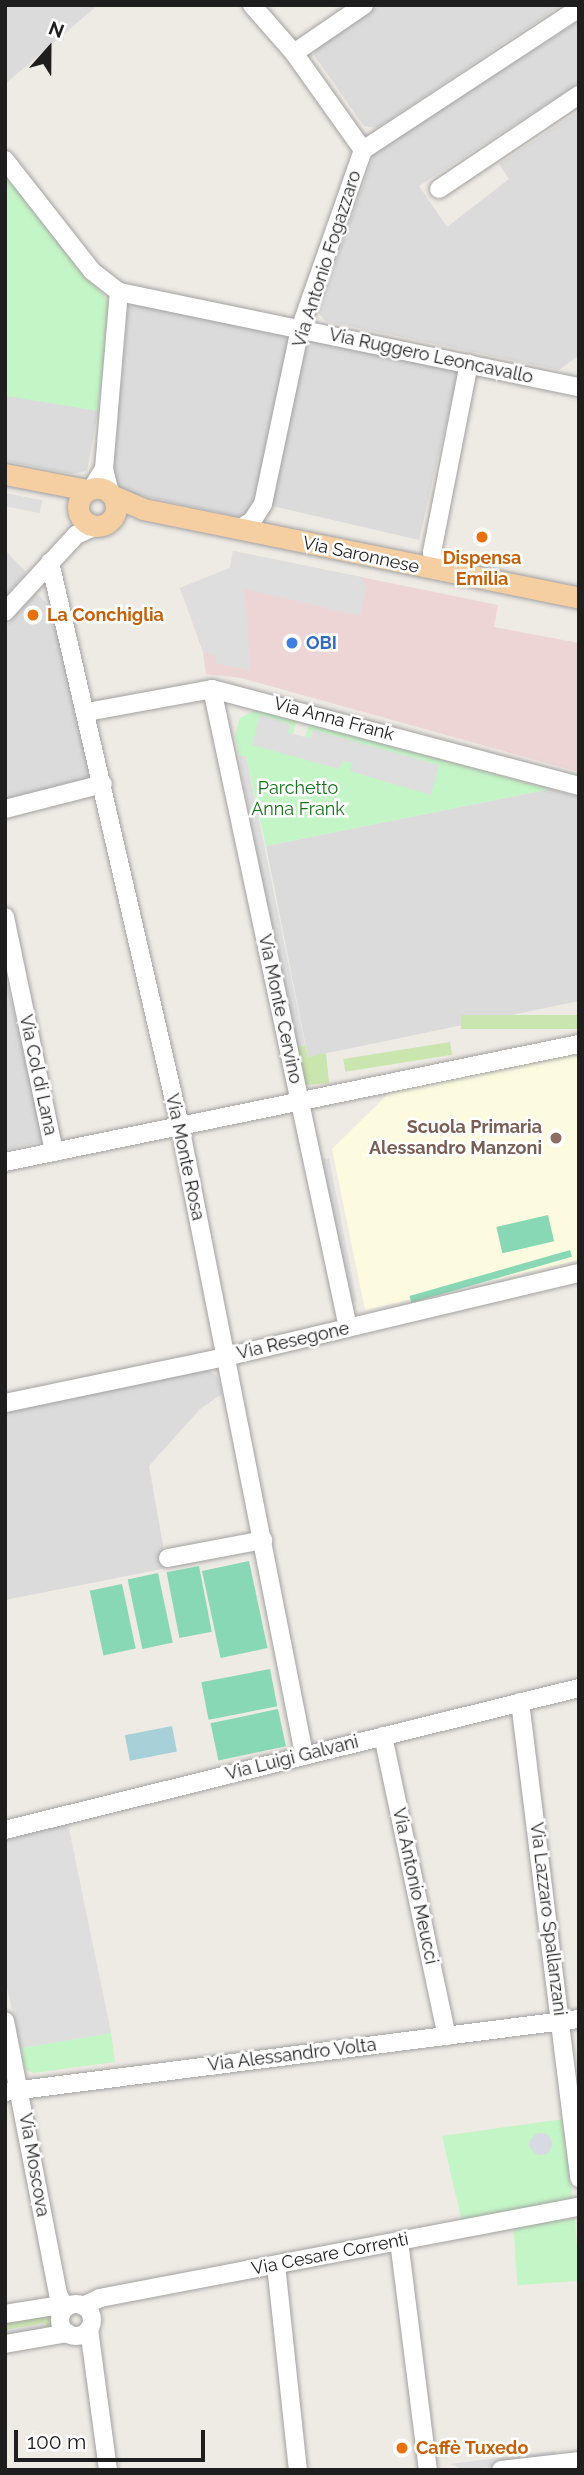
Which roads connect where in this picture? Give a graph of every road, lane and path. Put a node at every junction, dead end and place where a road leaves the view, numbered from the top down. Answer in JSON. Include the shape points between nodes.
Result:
{"nodes":[{"id":1,"x":253,"y":5,"type":"edge"},
{"id":2,"x":364,"y":5,"type":"edge"},
{"id":3,"x":574,"y":8,"type":"edge"},
{"id":4,"x":294,"y":53,"type":"junction"},
{"id":5,"x":579,"y":95,"type":"edge"},
{"id":6,"x":363,"y":150,"type":"junction"},
{"id":7,"x":5,"y":160,"type":"edge"},
{"id":8,"x":439,"y":189,"type":"dead end"},
{"id":9,"x":119,"y":292,"type":"junction"},
{"id":10,"x":300,"y":329,"type":"junction"},
{"id":11,"x":469,"y":364,"type":"junction"},
{"id":12,"x":579,"y":387,"type":"edge"},
{"id":13,"x":5,"y":474,"type":"edge"},
{"id":14,"x":5,"y":484,"type":"edge"},
{"id":15,"x":94,"y":508,"type":"junction"},
{"id":16,"x":239,"y":529,"type":"junction"},
{"id":17,"x":50,"y":562,"type":"junction"},
{"id":18,"x":436,"y":570,"type":"junction"},
{"id":19,"x":579,"y":598,"type":"edge"},
{"id":20,"x":5,"y":612,"type":"edge"},
{"id":21,"x":212,"y":690,"type":"junction"},
{"id":22,"x":87,"y":712,"type":"junction"},
{"id":23,"x":103,"y":784,"type":"junction"},
{"id":24,"x":579,"y":786,"type":"edge"},
{"id":25,"x":5,"y":809,"type":"edge"},
{"id":26,"x":5,"y":917,"type":"edge"},
{"id":27,"x":579,"y":1044,"type":"edge"},
{"id":28,"x":300,"y":1101,"type":"junction"},
{"id":29,"x":180,"y":1126,"type":"junction"},
{"id":30,"x":54,"y":1152,"type":"junction"},
{"id":31,"x":5,"y":1162,"type":"edge"},
{"id":32,"x":579,"y":1273,"type":"edge"},
{"id":33,"x":348,"y":1328,"type":"junction"},
{"id":34,"x":226,"y":1357,"type":"junction"},
{"id":35,"x":5,"y":1403,"type":"edge"},
{"id":36,"x":263,"y":1539,"type":"junction"},
{"id":37,"x":169,"y":1558,"type":"dead end"},
{"id":38,"x":579,"y":1688,"type":"edge"},
{"id":39,"x":520,"y":1702,"type":"junction"},
{"id":40,"x":383,"y":1736,"type":"junction"},
{"id":41,"x":304,"y":1755,"type":"junction"},
{"id":42,"x":5,"y":1830,"type":"edge"},
{"id":43,"x":570,"y":2020,"type":"edge"},
{"id":44,"x":5,"y":2021,"type":"edge"},
{"id":45,"x":447,"y":2036,"type":"junction"},
{"id":46,"x":13,"y":2091,"type":"edge"},
{"id":47,"x":579,"y":2178,"type":"edge"},
{"id":48,"x":579,"y":2207,"type":"edge"},
{"id":49,"x":400,"y":2241,"type":"junction"},
{"id":50,"x":276,"y":2265,"type":"junction"},
{"id":51,"x":83,"y":2305,"type":"junction"},
{"id":52,"x":63,"y":2306,"type":"junction"},
{"id":53,"x":5,"y":2314,"type":"edge"},
{"id":54,"x":89,"y":2329,"type":"junction"},
{"id":55,"x":68,"y":2333,"type":"junction"},
{"id":56,"x":5,"y":2344,"type":"edge"},
{"id":57,"x":579,"y":2461,"type":"edge"},
{"id":58,"x":108,"y":2470,"type":"edge"},
{"id":59,"x":298,"y":2470,"type":"edge"},
{"id":60,"x":428,"y":2470,"type":"edge"},
{"id":61,"x":501,"y":2470,"type":"edge"}],
"edges":[{"from":1,"to":4,"type":"street"},
{"from":2,"to":4,"type":"street"},
{"from":3,"to":6,"type":"street","name":"Via Antonio Fogazzaro"},
{"from":4,"to":6,"type":"street"},
{"from":5,"to":8,"type":"street"},
{"from":6,"to":10,"type":"street","name":"Via Antonio Fogazzaro"},
{"from":7,"to":9,"type":"street","via":[[92,271]]},
{"from":9,"to":10,"type":"street","name":"Via Ruggero Leoncavallo"},
{"from":9,"to":15,"type":"street","via":[[104,469]]},
{"from":10,"to":11,"type":"street","name":"Via Ruggero Leoncavallo"},
{"from":10,"to":16,"type":"street","name":"Via Antonio Fogazzaro","via":[[263,504],[252,521]]},
{"from":11,"to":12,"type":"street","name":"Via Ruggero Leoncavallo"},
{"from":11,"to":18,"type":"street","via":[[432,552]]},
{"from":13,"to":15,"type":"main road","name":"Via Saronnese"},
{"from":14,"to":15,"type":"main road","name":"Via Saronnese"},
{"from":15,"to":16,"type":"main road","name":"Via Saronnese","via":[[143,509]]},
{"from":15,"to":17,"type":"street"},
{"from":16,"to":18,"type":"main road","name":"Via Saronnese"},
{"from":17,"to":20,"type":"street"},
{"from":17,"to":22,"type":"street","name":"Via Monte Rosa"},
{"from":18,"to":19,"type":"main road","name":"Via Saronnese"},
{"from":21,"to":22,"type":"street","name":"Via Anna Frank"},
{"from":21,"to":24,"type":"street","name":"Via Anna Frank"},
{"from":21,"to":28,"type":"street","name":"Via Monte Cervino"},
{"from":22,"to":23,"type":"street","name":"Via Monte Rosa"},
{"from":23,"to":25,"type":"street"},
{"from":23,"to":29,"type":"street","name":"Via Monte Rosa"},
{"from":26,"to":30,"type":"street","name":"Via Col di Lana"},
{"from":27,"to":28,"type":"street"},
{"from":28,"to":29,"type":"street"},
{"from":28,"to":33,"type":"street","name":"Via Monte Cervino"},
{"from":29,"to":30,"type":"street"},
{"from":29,"to":34,"type":"street","name":"Via Monte Rosa"},
{"from":30,"to":31,"type":"street"},
{"from":32,"to":33,"type":"street","name":"Via Resegone"},
{"from":33,"to":34,"type":"street","name":"Via Resegone"},
{"from":34,"to":35,"type":"street","name":"Via Resegone"},
{"from":34,"to":36,"type":"street","name":"Via Monte Rosa"},
{"from":36,"to":37,"type":"street"},
{"from":36,"to":41,"type":"street","name":"Via Monte Rosa"},
{"from":38,"to":39,"type":"street","name":"Via Luigi Galvani"},
{"from":39,"to":40,"type":"street","name":"Via Luigi Galvani"},
{"from":39,"to":43,"type":"street","name":"Via Lazzaro Spallanzani"},
{"from":40,"to":41,"type":"street","name":"Via Luigi Galvani"},
{"from":40,"to":45,"type":"street","name":"Via Antonio Meucci"},
{"from":41,"to":42,"type":"street","name":"Via Luigi Galvani"},
{"from":43,"to":45,"type":"street","name":"Via Alessandro Volta"},
{"from":43,"to":47,"type":"street","name":"Via Lazzaro Spallanzani"},
{"from":44,"to":46,"type":"street","name":"Via Moscova"},
{"from":45,"to":46,"type":"street","name":"Via Alessandro Volta"},
{"from":46,"to":52,"type":"street","name":"Via Moscova"},
{"from":48,"to":49,"type":"street","name":"Via Cesare Correnti"},
{"from":49,"to":50,"type":"street","name":"Via Cesare Correnti"},
{"from":49,"to":60,"type":"street"},
{"from":50,"to":51,"type":"street","name":"Via Cesare Correnti"},
{"from":50,"to":59,"type":"street"},
{"from":51,"to":52,"type":"street"},
{"from":51,"to":54,"type":"street","via":[[92,2316]]},
{"from":52,"to":53,"type":"street"},
{"from":52,"to":55,"type":"street","via":[[61,2321]]},
{"from":54,"to":55,"type":"street","via":[[81,2335]]},
{"from":54,"to":58,"type":"street"},
{"from":55,"to":56,"type":"street"},
{"from":57,"to":61,"type":"street"}]}
